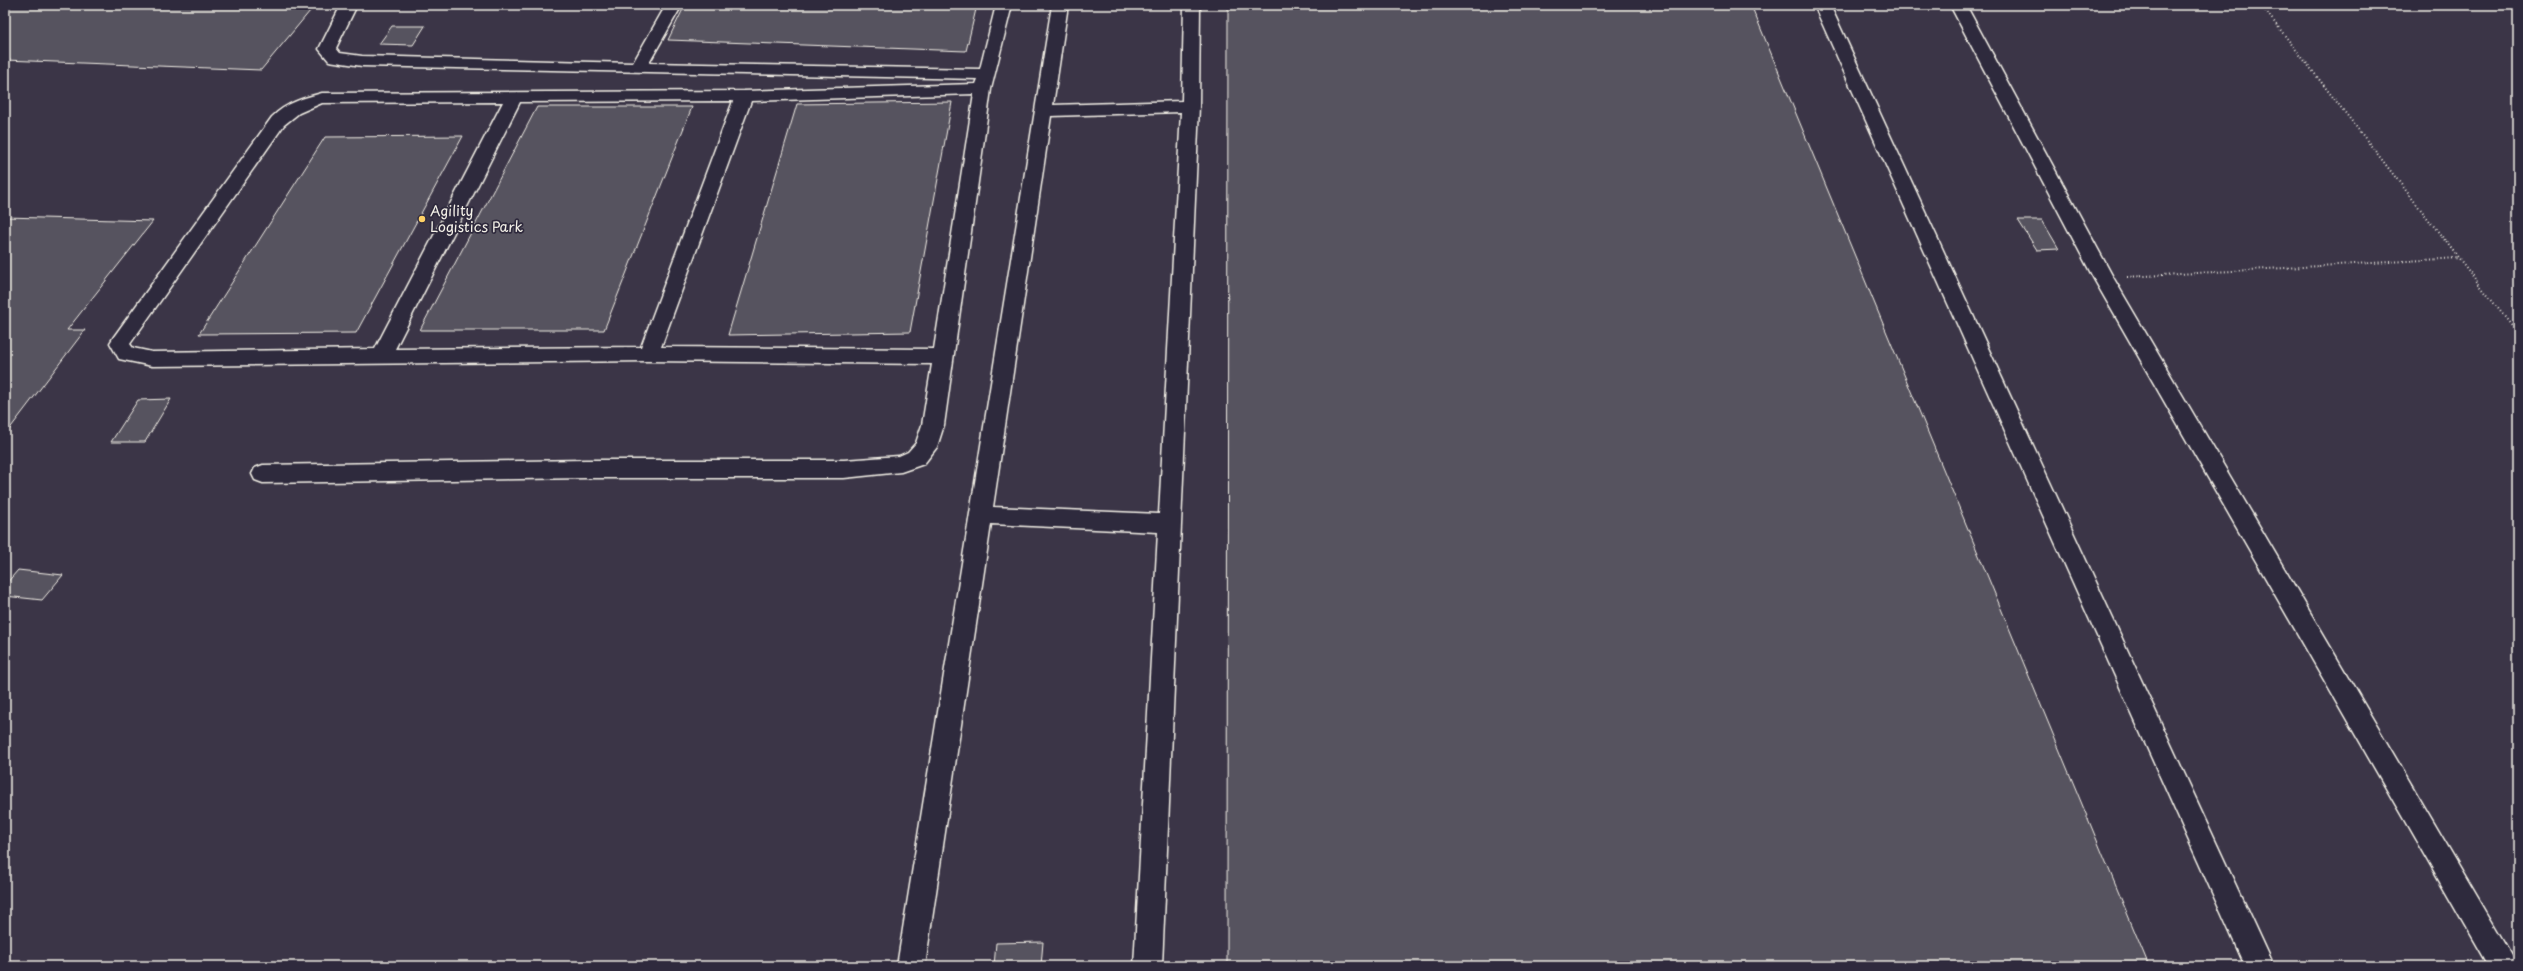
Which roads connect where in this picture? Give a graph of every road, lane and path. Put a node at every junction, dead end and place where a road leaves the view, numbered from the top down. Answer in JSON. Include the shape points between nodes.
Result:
{"nodes":[{"id":1,"x":350,"y":5,"type":"edge"},
{"id":2,"x":674,"y":5,"type":"edge"},
{"id":3,"x":1004,"y":5,"type":"edge"},
{"id":4,"x":1060,"y":5,"type":"edge"},
{"id":5,"x":1192,"y":5,"type":"edge"},
{"id":6,"x":1822,"y":5,"type":"edge"},
{"id":7,"x":1958,"y":5,"type":"edge"},
{"id":8,"x":2261,"y":5,"type":"edge"},
{"id":9,"x":638,"y":68,"type":"junction"},
{"id":10,"x":986,"y":81,"type":"junction"},
{"id":11,"x":744,"y":96,"type":"junction"},
{"id":12,"x":514,"y":98,"type":"junction"},
{"id":13,"x":1190,"y":106,"type":"junction"},
{"id":14,"x":1045,"y":111,"type":"junction"},
{"id":15,"x":2460,"y":258,"type":"junction"},
{"id":16,"x":2104,"y":279,"type":"junction"},
{"id":17,"x":2518,"y":334,"type":"edge"},
{"id":18,"x":648,"y":354,"type":"junction"},
{"id":19,"x":381,"y":357,"type":"junction"},
{"id":20,"x":942,"y":357,"type":"junction"},
{"id":21,"x":263,"y":474,"type":"dead end"},
{"id":22,"x":980,"y":515,"type":"junction"},
{"id":23,"x":1170,"y":524,"type":"junction"},
{"id":24,"x":911,"y":966,"type":"edge"},
{"id":25,"x":1148,"y":966,"type":"edge"},
{"id":26,"x":2259,"y":966,"type":"edge"},
{"id":27,"x":2504,"y":966,"type":"edge"}],
"edges":[{"from":1,"to":9,"type":"lane","via":[[327,49],[335,57],[370,61]]},
{"from":2,"to":9,"type":"lane"},
{"from":3,"to":10,"type":"lane"},
{"from":4,"to":14,"type":"lane"},
{"from":5,"to":13,"type":"lane"},
{"from":6,"to":26,"type":"lane"},
{"from":7,"to":16,"type":"lane"},
{"from":8,"to":15,"type":"path"},
{"from":9,"to":10,"type":"lane"},
{"from":10,"to":11,"type":"lane"},
{"from":10,"to":20,"type":"lane"},
{"from":11,"to":12,"type":"lane"},
{"from":11,"to":18,"type":"lane"},
{"from":12,"to":19,"type":"lane"},
{"from":12,"to":19,"type":"lane","via":[[322,98],[286,112],[120,343],[126,354],[152,358]]},
{"from":13,"to":14,"type":"lane"},
{"from":13,"to":23,"type":"lane"},
{"from":14,"to":22,"type":"lane"},
{"from":15,"to":16,"type":"path"},
{"from":15,"to":17,"type":"path"},
{"from":16,"to":27,"type":"lane"},
{"from":18,"to":19,"type":"lane"},
{"from":18,"to":20,"type":"lane"},
{"from":20,"to":21,"type":"lane","via":[[933,424],[926,447],[916,458],[901,464],[844,469],[586,469]]},
{"from":22,"to":23,"type":"lane"},
{"from":22,"to":24,"type":"lane"},
{"from":23,"to":25,"type":"lane"}]}
